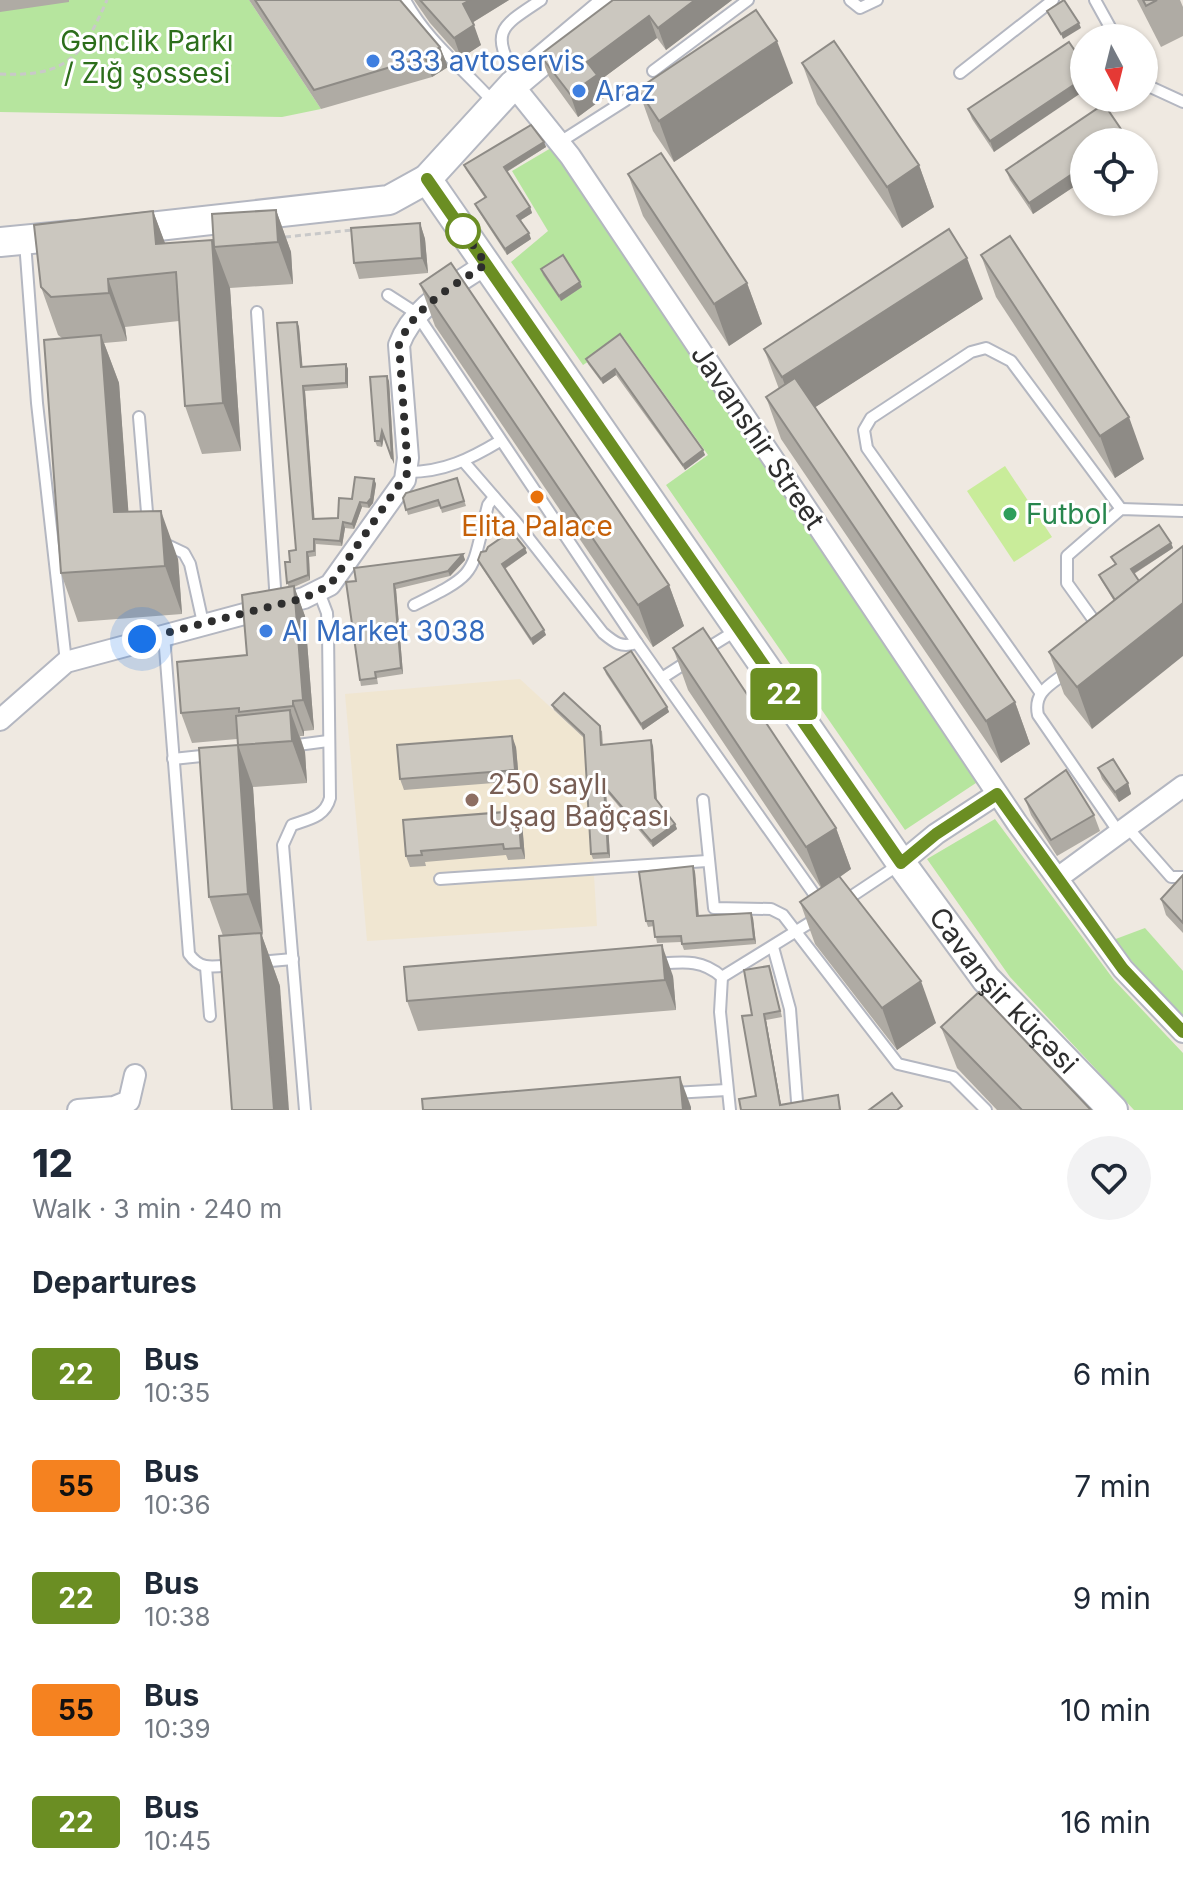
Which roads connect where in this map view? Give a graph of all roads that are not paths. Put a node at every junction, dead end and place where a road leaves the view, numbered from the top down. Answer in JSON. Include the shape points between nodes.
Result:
{"nodes":[{"id":1,"x":405,"y":0,"type":"edge"},
{"id":2,"x":541,"y":0,"type":"edge"},
{"id":3,"x":748,"y":0,"type":"edge"},
{"id":4,"x":850,"y":0,"type":"edge"},
{"id":5,"x":877,"y":0,"type":"edge"},
{"id":6,"x":1053,"y":0,"type":"edge"},
{"id":7,"x":1095,"y":0,"type":"edge"},
{"id":8,"x":611,"y":1,"type":"edge"},
{"id":9,"x":1108,"y":24,"type":"edge"},
{"id":10,"x":653,"y":71,"type":"dead end"},
{"id":11,"x":960,"y":73,"type":"dead end"},
{"id":12,"x":509,"y":90,"type":"junction"},
{"id":13,"x":1158,"y":93,"type":"edge"},
{"id":14,"x":626,"y":100,"type":"dead end"},
{"id":15,"x":1183,"y":102,"type":"edge"},
{"id":16,"x":560,"y":142,"type":"junction"},
{"id":17,"x":427,"y":179,"type":"junction"},
{"id":18,"x":12,"y":241,"type":"edge"},
{"id":19,"x":486,"y":264,"type":"junction"},
{"id":20,"x":388,"y":295,"type":"dead end"},
{"id":21,"x":257,"y":312,"type":"dead end"},
{"id":22,"x":416,"y":313,"type":"junction"},
{"id":23,"x":139,"y":417,"type":"dead end"},
{"id":24,"x":500,"y":441,"type":"junction"},
{"id":25,"x":464,"y":462,"type":"junction"},
{"id":26,"x":408,"y":472,"type":"junction"},
{"id":27,"x":494,"y":497,"type":"junction"},
{"id":28,"x":1121,"y":509,"type":"junction"},
{"id":29,"x":1183,"y":511,"type":"edge"},
{"id":30,"x":319,"y":592,"type":"junction"},
{"id":31,"x":276,"y":605,"type":"junction"},
{"id":32,"x":414,"y":605,"type":"dead end"},
{"id":33,"x":203,"y":623,"type":"junction"},
{"id":34,"x":739,"y":629,"type":"junction"},
{"id":35,"x":164,"y":633,"type":"junction"},
{"id":36,"x":1109,"y":640,"type":"edge"},
{"id":37,"x":637,"y":643,"type":"junction"},
{"id":38,"x":66,"y":662,"type":"junction"},
{"id":39,"x":1074,"y":666,"type":"edge"},
{"id":40,"x":662,"y":678,"type":"junction"},
{"id":41,"x":1040,"y":692,"type":"junction"},
{"id":42,"x":0,"y":720,"type":"edge"},
{"id":43,"x":328,"y":741,"type":"junction"},
{"id":44,"x":282,"y":747,"type":"edge"},
{"id":45,"x":220,"y":754,"type":"edge"},
{"id":46,"x":173,"y":759,"type":"junction"},
{"id":47,"x":1183,"y":786,"type":"edge"},
{"id":48,"x":997,"y":794,"type":"junction"},
{"id":49,"x":703,"y":800,"type":"dead end"},
{"id":50,"x":1124,"y":831,"type":"junction"},
{"id":51,"x":707,"y":861,"type":"junction"},
{"id":52,"x":901,"y":863,"type":"junction"},
{"id":53,"x":1059,"y":877,"type":"junction"},
{"id":54,"x":1183,"y":877,"type":"edge"},
{"id":55,"x":440,"y":879,"type":"dead end"},
{"id":56,"x":826,"y":912,"type":"junction"},
{"id":57,"x":797,"y":933,"type":"junction"},
{"id":58,"x":773,"y":947,"type":"junction"},
{"id":59,"x":293,"y":959,"type":"junction"},
{"id":60,"x":647,"y":965,"type":"edge"},
{"id":61,"x":206,"y":967,"type":"junction"},
{"id":62,"x":722,"y":977,"type":"junction"},
{"id":63,"x":210,"y":1016,"type":"dead end"},
{"id":64,"x":1183,"y":1032,"type":"edge"},
{"id":65,"x":135,"y":1075,"type":"dead end"},
{"id":66,"x":727,"y":1090,"type":"junction"},
{"id":67,"x":664,"y":1094,"type":"edge"},
{"id":68,"x":797,"y":1101,"type":"edge"},
{"id":69,"x":78,"y":1110,"type":"edge"},
{"id":70,"x":305,"y":1110,"type":"edge"},
{"id":71,"x":730,"y":1110,"type":"edge"},
{"id":72,"x":986,"y":1110,"type":"edge"},
{"id":73,"x":1113,"y":1110,"type":"edge"}],
"edges":[{"from":1,"to":12,"type":"lane","via":[[423,32]]},
{"from":2,"to":12,"type":"lane","via":[[501,30]]},
{"from":3,"to":10,"type":"lane"},
{"from":4,"to":5,"type":"lane","via":[[860,8]]},
{"from":6,"to":11,"type":"lane"},
{"from":7,"to":9,"type":"lane"},
{"from":8,"to":12,"type":"street"},
{"from":12,"to":16,"type":"street","name":"Javanshir Street"},
{"from":12,"to":17,"type":"street"},
{"from":13,"to":15,"type":"lane"},
{"from":14,"to":16,"type":"lane"},
{"from":16,"to":48,"type":"street","name":"Javanshir Street"},
{"from":17,"to":18,"type":"street","via":[[370,204]]},
{"from":17,"to":19,"type":"street","name":"Cavanşir küçəsi"},
{"from":18,"to":38,"type":"lane","via":[[37,403]]},
{"from":19,"to":22,"type":"street"},
{"from":19,"to":34,"type":"street","name":"Cavanşir küçəsi"},
{"from":20,"to":22,"type":"lane"},
{"from":21,"to":31,"type":"lane"},
{"from":22,"to":24,"type":"lane"},
{"from":22,"to":26,"type":"street","via":[[399,345]]},
{"from":23,"to":33,"type":"lane","via":[[147,522],[153,537],[184,553]]},
{"from":24,"to":25,"type":"lane"},
{"from":24,"to":37,"type":"lane"},
{"from":25,"to":26,"type":"lane"},
{"from":25,"to":27,"type":"lane"},
{"from":26,"to":30,"type":"street","via":[[330,585]]},
{"from":27,"to":32,"type":"lane","via":[[467,576]]},
{"from":27,"to":37,"type":"lane","via":[[603,633],[625,646]]},
{"from":28,"to":29,"type":"lane"},
{"from":28,"to":36,"type":"lane","via":[[1067,556],[1064,570],[1067,583]]},
{"from":28,"to":41,"type":"lane","via":[[1011,361],[986,348],[971,352],[871,418],[864,430],[867,448]]},
{"from":30,"to":31,"type":"street"},
{"from":30,"to":43,"type":"lane","via":[[327,613]]},
{"from":31,"to":33,"type":"street"},
{"from":33,"to":35,"type":"street"},
{"from":34,"to":40,"type":"lane"},
{"from":34,"to":52,"type":"street","name":"Cavanşir küçəsi"},
{"from":35,"to":38,"type":"street"},
{"from":35,"to":46,"type":"lane"},
{"from":37,"to":40,"type":"lane"},
{"from":38,"to":42,"type":"street"},
{"from":39,"to":41,"type":"lane"},
{"from":40,"to":56,"type":"lane"},
{"from":41,"to":50,"type":"lane","via":[[1035,703],[1038,715]]},
{"from":43,"to":44,"type":"lane"},
{"from":43,"to":59,"type":"lane","via":[[327,809],[292,825],[283,845]]},
{"from":45,"to":46,"type":"lane"},
{"from":46,"to":61,"type":"lane","via":[[185,934],[189,954]]},
{"from":47,"to":50,"type":"street"},
{"from":48,"to":52,"type":"street"},
{"from":48,"to":53,"type":"street"},
{"from":49,"to":51,"type":"lane"},
{"from":50,"to":53,"type":"street"},
{"from":50,"to":54,"type":"lane","via":[[1171,877]]},
{"from":51,"to":55,"type":"lane"},
{"from":51,"to":57,"type":"lane","via":[[714,908],[771,909]]},
{"from":52,"to":56,"type":"lane"},
{"from":52,"to":73,"type":"street","name":"Cavanşir küçəsi","via":[[986,979]]},
{"from":53,"to":64,"type":"street","via":[[1123,969]]},
{"from":56,"to":57,"type":"lane"},
{"from":57,"to":58,"type":"lane"},
{"from":57,"to":72,"type":"lane","via":[[898,1064],[953,1077]]},
{"from":58,"to":62,"type":"lane"},
{"from":58,"to":68,"type":"lane","via":[[790,1009]]},
{"from":59,"to":61,"type":"lane"},
{"from":59,"to":70,"type":"lane"},
{"from":60,"to":62,"type":"lane","via":[[695,961]]},
{"from":61,"to":63,"type":"lane"},
{"from":62,"to":66,"type":"lane"},
{"from":65,"to":69,"type":"street","via":[[129,1101]]},
{"from":66,"to":67,"type":"lane"},
{"from":66,"to":71,"type":"lane"}]}
